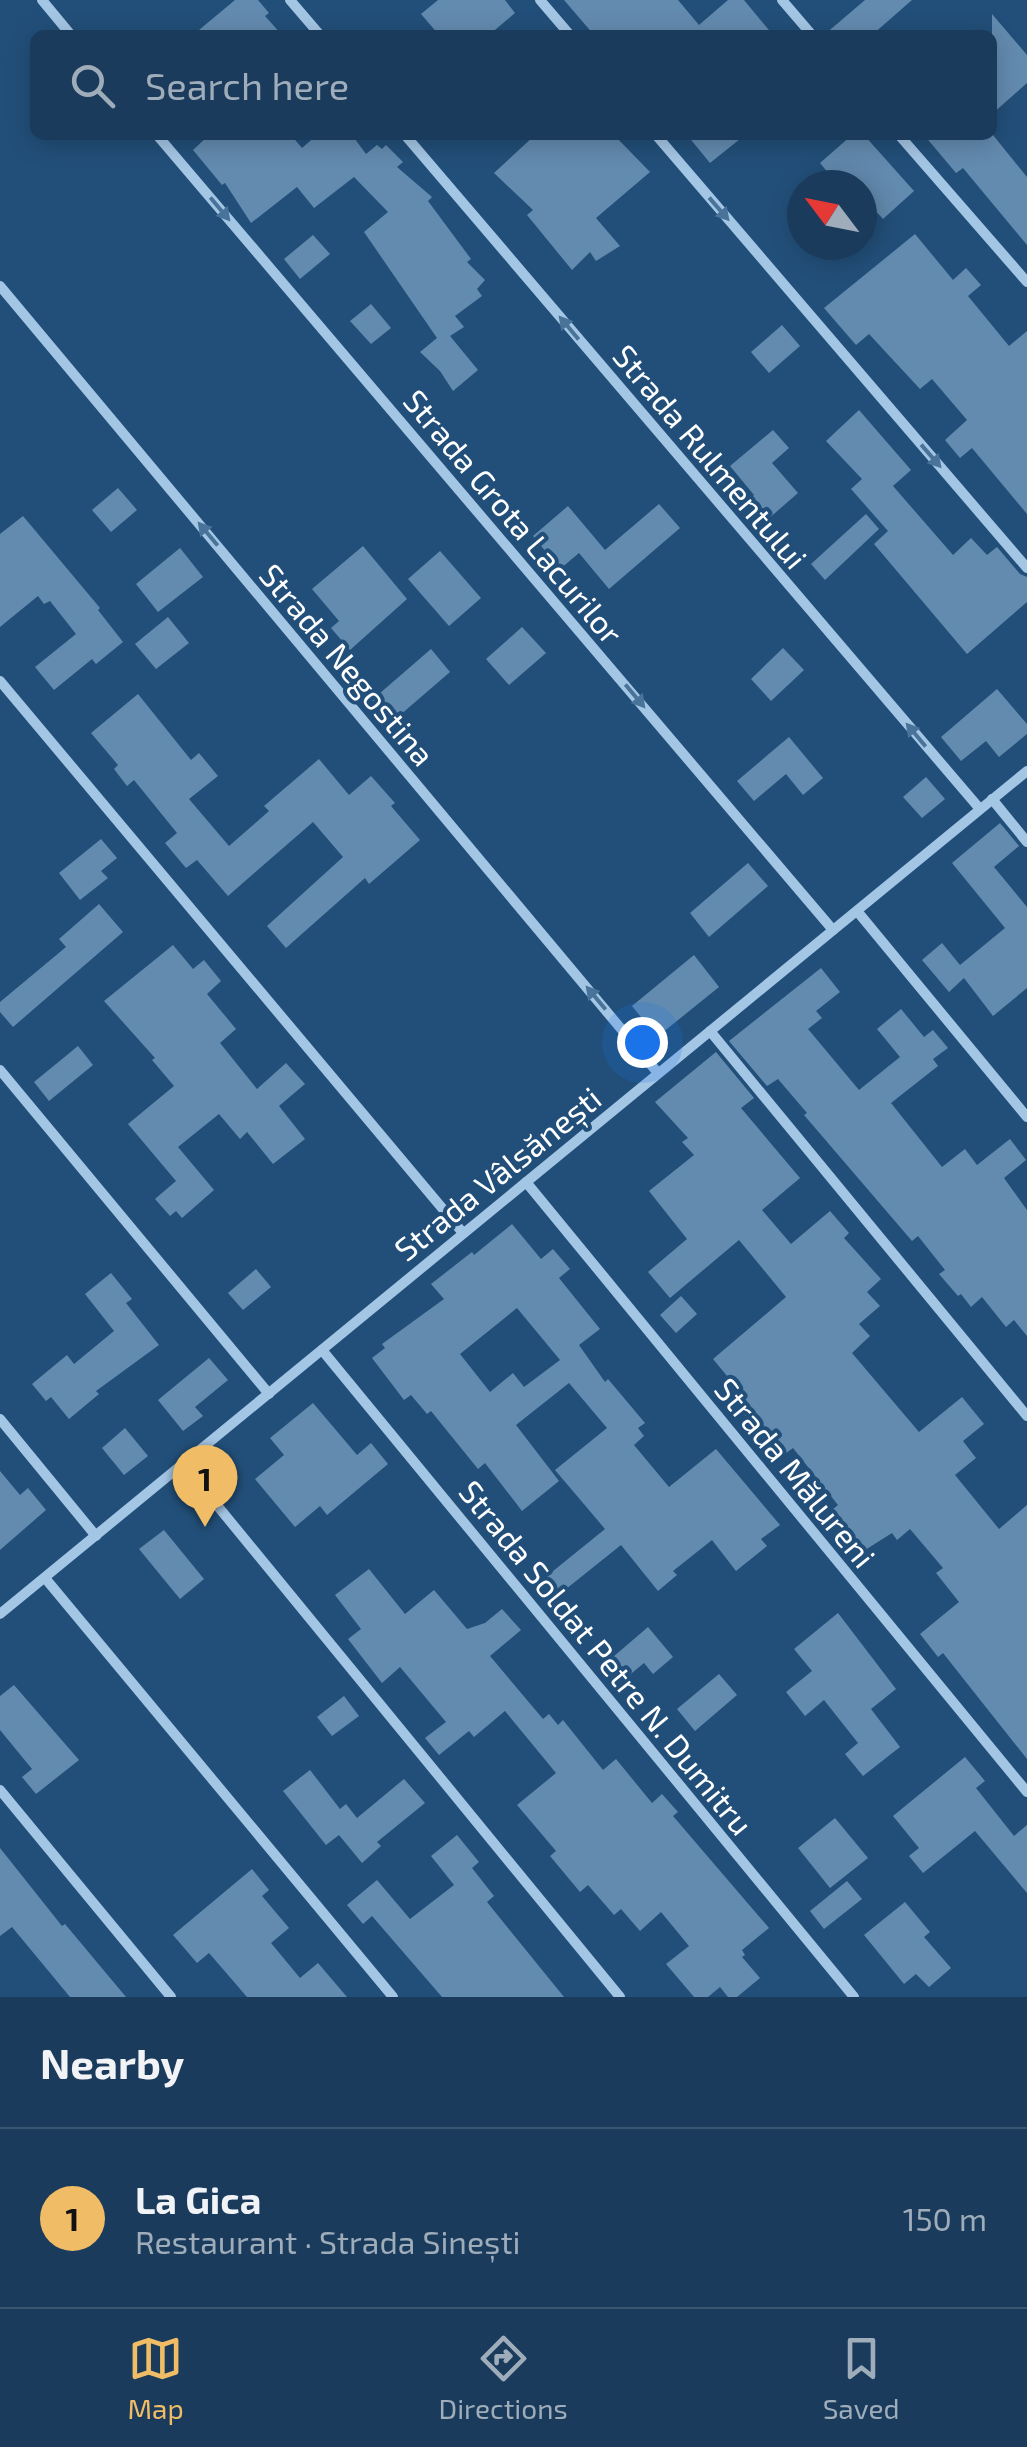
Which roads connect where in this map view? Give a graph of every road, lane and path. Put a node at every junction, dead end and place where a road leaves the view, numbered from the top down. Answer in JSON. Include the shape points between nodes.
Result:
{"nodes":[{"id":1,"x":42,"y":0,"type":"edge"},
{"id":2,"x":290,"y":0,"type":"edge"},
{"id":3,"x":540,"y":0,"type":"edge"},
{"id":4,"x":782,"y":0,"type":"edge"},
{"id":5,"x":68,"y":30,"type":"edge"},
{"id":6,"x":316,"y":30,"type":"edge"},
{"id":7,"x":566,"y":30,"type":"edge"},
{"id":8,"x":808,"y":30,"type":"edge"},
{"id":9,"x":160,"y":140,"type":"edge"},
{"id":10,"x":409,"y":140,"type":"edge"},
{"id":11,"x":660,"y":140,"type":"edge"},
{"id":12,"x":903,"y":140,"type":"edge"},
{"id":13,"x":1027,"y":282,"type":"edge"},
{"id":14,"x":0,"y":286,"type":"edge"},
{"id":15,"x":1027,"y":568,"type":"edge"},
{"id":16,"x":0,"y":682,"type":"edge"},
{"id":17,"x":1027,"y":771,"type":"edge"},
{"id":18,"x":992,"y":799,"type":"junction"},
{"id":19,"x":980,"y":809,"type":"junction"},
{"id":20,"x":1027,"y":842,"type":"edge"},
{"id":21,"x":857,"y":911,"type":"junction"},
{"id":22,"x":833,"y":930,"type":"junction"},
{"id":23,"x":710,"y":1031,"type":"junction"},
{"id":24,"x":0,"y":1070,"type":"edge"},
{"id":25,"x":658,"y":1073,"type":"junction"},
{"id":26,"x":1027,"y":1117,"type":"edge"},
{"id":27,"x":526,"y":1182,"type":"junction"},
{"id":28,"x":463,"y":1233,"type":"junction"},
{"id":29,"x":322,"y":1350,"type":"junction"},
{"id":30,"x":269,"y":1394,"type":"junction"},
{"id":31,"x":1027,"y":1416,"type":"edge"},
{"id":32,"x":0,"y":1420,"type":"edge"},
{"id":33,"x":184,"y":1465,"type":"junction"},
{"id":34,"x":96,"y":1536,"type":"junction"},
{"id":35,"x":45,"y":1578,"type":"junction"},
{"id":36,"x":0,"y":1614,"type":"edge"},
{"id":37,"x":0,"y":1790,"type":"edge"},
{"id":38,"x":1027,"y":1792,"type":"edge"},
{"id":39,"x":171,"y":1997,"type":"edge"},
{"id":40,"x":394,"y":1997,"type":"edge"},
{"id":41,"x":620,"y":1997,"type":"edge"},
{"id":42,"x":854,"y":1997,"type":"edge"}],
"edges":[{"from":1,"to":5,"type":"street"},
{"from":2,"to":6,"type":"street"},
{"from":3,"to":7,"type":"street"},
{"from":4,"to":8,"type":"street"},
{"from":9,"to":22,"type":"street","name":"Strada Grota Lacurilor","one_way":true},
{"from":19,"to":10,"type":"street","name":"Strada Rulmentului","one_way":true},
{"from":11,"to":15,"type":"street","one_way":true},
{"from":12,"to":13,"type":"street"},
{"from":25,"to":14,"type":"street","name":"Strada Negostina","one_way":true},
{"from":16,"to":28,"type":"street"},
{"from":17,"to":18,"type":"street","name":"Strada Vâlsănești"},
{"from":18,"to":19,"type":"street","name":"Strada Vâlsănești"},
{"from":18,"to":20,"type":"street"},
{"from":19,"to":21,"type":"street","name":"Strada Vâlsănești"},
{"from":21,"to":22,"type":"street","name":"Strada Vâlsănești"},
{"from":21,"to":26,"type":"street"},
{"from":22,"to":23,"type":"street","name":"Strada Vâlsănești"},
{"from":23,"to":25,"type":"street","name":"Strada Vâlsănești"},
{"from":23,"to":31,"type":"street"},
{"from":24,"to":30,"type":"street"},
{"from":25,"to":27,"type":"street","name":"Strada Vâlsănești"},
{"from":27,"to":28,"type":"street","name":"Strada Vâlsănești"},
{"from":27,"to":38,"type":"street","name":"Strada Mălureni"},
{"from":28,"to":29,"type":"street","name":"Strada Vâlsănești"},
{"from":29,"to":30,"type":"street","name":"Strada Vâlsănești"},
{"from":29,"to":42,"type":"street","name":"Strada Soldat Petre N. Dumitru"},
{"from":30,"to":33,"type":"street","name":"Strada Vâlsănești"},
{"from":32,"to":34,"type":"street"},
{"from":33,"to":34,"type":"street","name":"Strada Vâlsănești"},
{"from":33,"to":41,"type":"street"},
{"from":34,"to":35,"type":"street","name":"Strada Vâlsănești"},
{"from":35,"to":36,"type":"street","name":"Strada Vâlsănești"},
{"from":35,"to":40,"type":"street"},
{"from":37,"to":39,"type":"street"}]}
